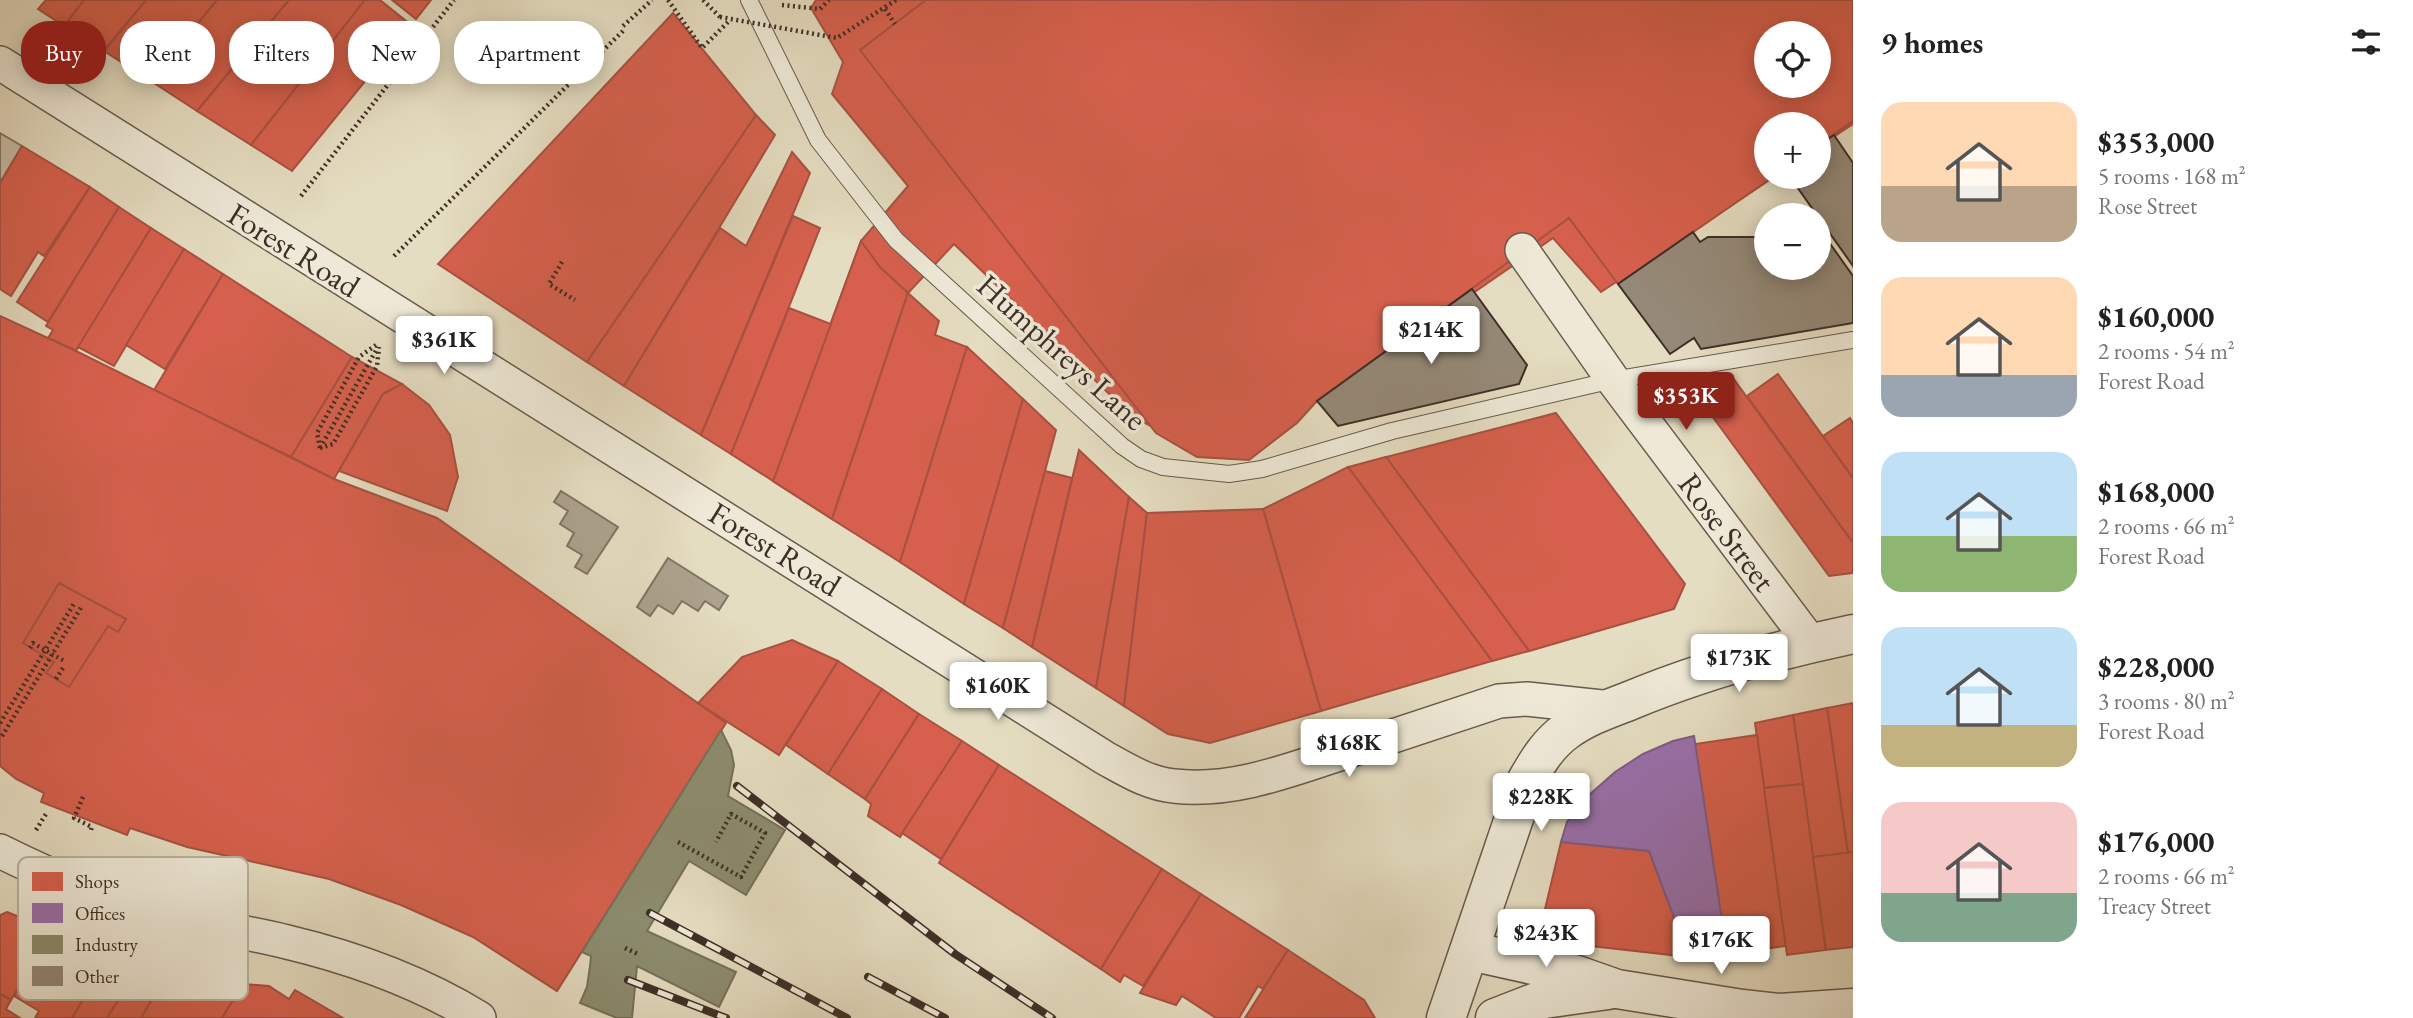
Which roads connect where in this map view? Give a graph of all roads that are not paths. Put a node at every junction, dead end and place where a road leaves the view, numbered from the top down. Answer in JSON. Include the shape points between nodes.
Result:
{"nodes":[{"id":1,"x":749,"y":0,"type":"edge"},
{"id":2,"x":0,"y":63,"type":"edge"},
{"id":3,"x":1522,"y":250,"type":"dead end"},
{"id":4,"x":1853,"y":340,"type":"edge"},
{"id":5,"x":1613,"y":380,"type":"junction"},
{"id":6,"x":1853,"y":634,"type":"edge"},
{"id":7,"x":1811,"y":642,"type":"junction"},
{"id":8,"x":1611,"y":708,"type":"junction"},
{"id":9,"x":0,"y":851,"type":"edge"},
{"id":10,"x":18,"y":859,"type":"edge"},
{"id":11,"x":248,"y":934,"type":"edge"},
{"id":12,"x":1469,"y":951,"type":"junction"},
{"id":13,"x":1617,"y":989,"type":"junction"},
{"id":14,"x":1853,"y":1008,"type":"edge"},
{"id":15,"x":479,"y":1018,"type":"edge"},
{"id":16,"x":1446,"y":1018,"type":"edge"},
{"id":17,"x":1494,"y":1018,"type":"edge"}],
"edges":[{"from":1,"to":5,"type":"lane","name":"Humphreys Lane","via":[[818,140],[896,240],[1141,459],[1163,467],[1229,474]]},
{"from":2,"to":8,"type":"street","name":"Forest Road","via":[[1143,778],[1205,788],[1241,783],[1499,701],[1528,699]]},
{"from":3,"to":5,"type":"street","name":"Rose Street"},
{"from":4,"to":5,"type":"lane","name":"Humphreys Lane"},
{"from":5,"to":7,"type":"street","name":"Rose Street"},
{"from":6,"to":7,"type":"street","name":"Forest Road"},
{"from":7,"to":8,"type":"street","name":"Forest Road","via":[[1666,685]]},
{"from":8,"to":12,"type":"street","name":"Forest Road","via":[[1566,731],[1544,752],[1528,780]]},
{"from":9,"to":10,"type":"street"},
{"from":11,"to":15,"type":"street","via":[[334,954],[401,978]]},
{"from":12,"to":13,"type":"street","via":[[1574,974]]},
{"from":12,"to":16,"type":"street","name":"Forest Road"},
{"from":13,"to":14,"type":"street","via":[[1780,1013]]},
{"from":13,"to":17,"type":"street","via":[[1544,999]]}]}
